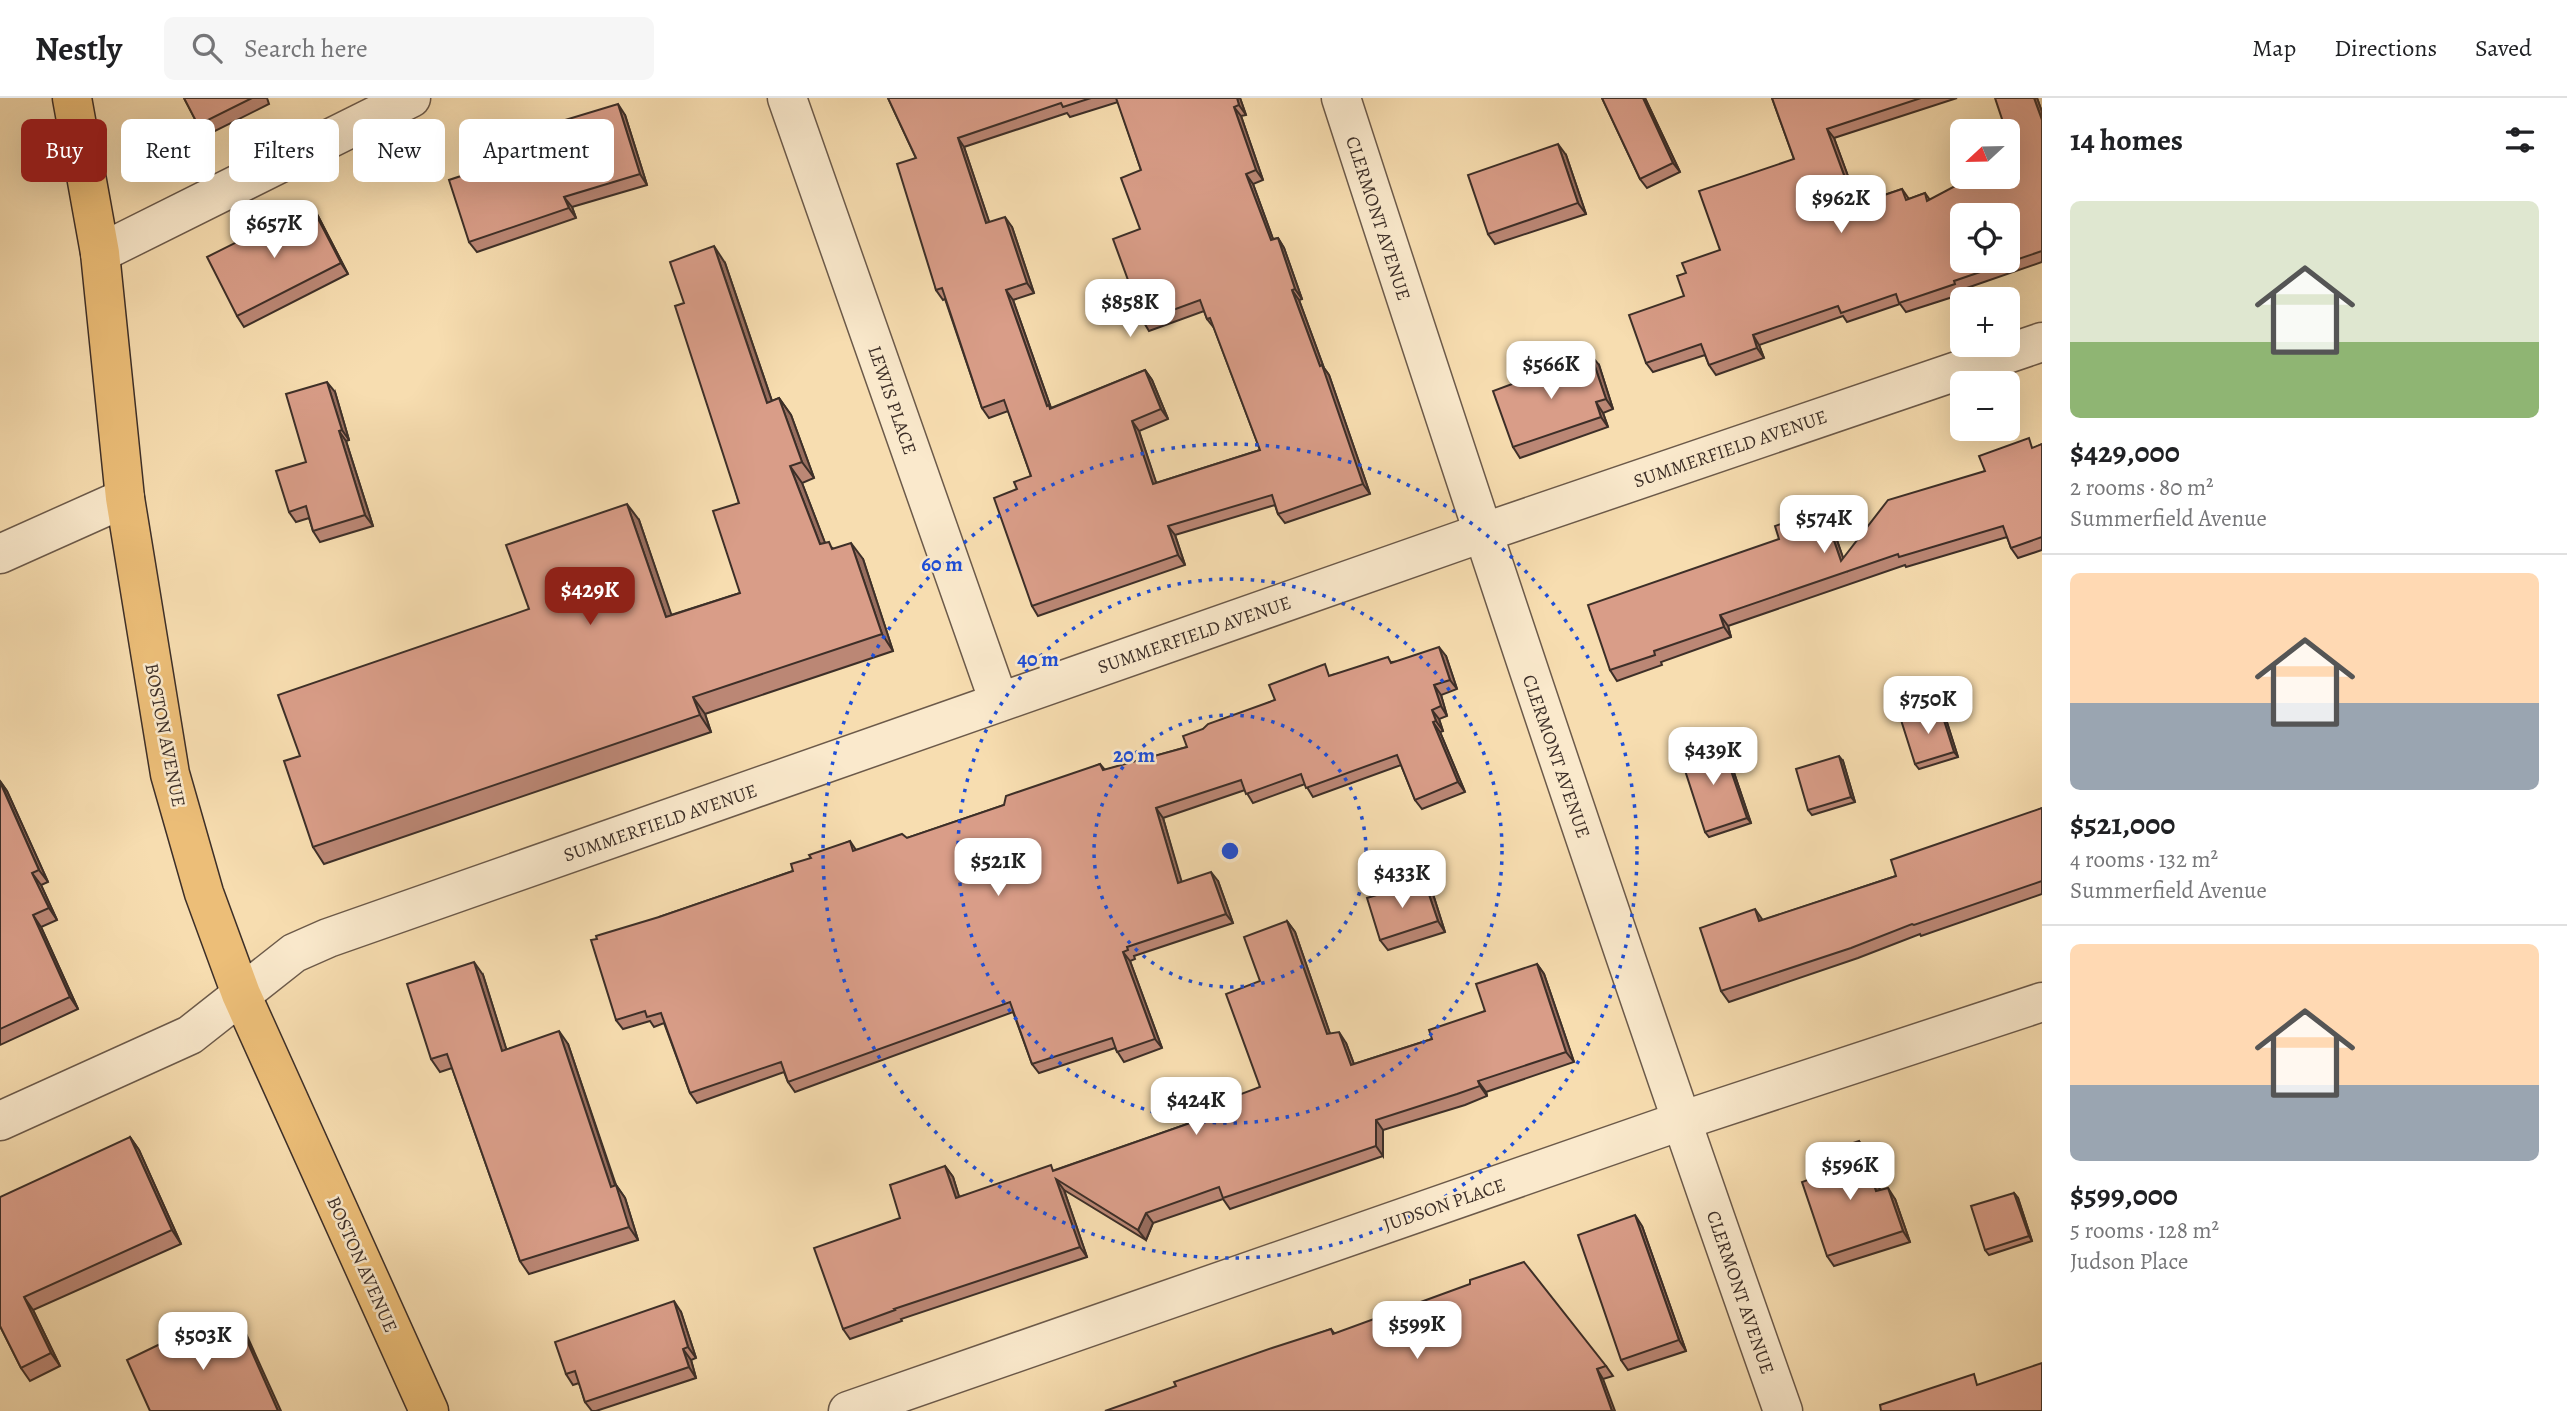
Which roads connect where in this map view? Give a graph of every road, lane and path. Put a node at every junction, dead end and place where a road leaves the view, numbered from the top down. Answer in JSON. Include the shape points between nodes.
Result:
{"nodes":[{"id":1,"x":72,"y":98,"type":"edge"},
{"id":2,"x":411,"y":98,"type":"edge"},
{"id":3,"x":787,"y":98,"type":"edge"},
{"id":4,"x":1340,"y":98,"type":"edge"},
{"id":5,"x":100,"y":253,"type":"junction"},
{"id":6,"x":2042,"y":342,"type":"edge"},
{"id":7,"x":125,"y":498,"type":"junction"},
{"id":8,"x":1482,"y":533,"type":"junction"},
{"id":9,"x":0,"y":554,"type":"edge"},
{"id":10,"x":999,"y":702,"type":"junction"},
{"id":11,"x":241,"y":994,"type":"junction"},
{"id":12,"x":2042,"y":1002,"type":"edge"},
{"id":13,"x":0,"y":1121,"type":"edge"},
{"id":14,"x":1681,"y":1121,"type":"junction"},
{"id":15,"x":429,"y":1411,"type":"edge"},
{"id":16,"x":848,"y":1411,"type":"edge"},
{"id":17,"x":1783,"y":1411,"type":"edge"}],
"edges":[{"from":1,"to":5,"type":"main road","name":"BOSTON AVENUE"},
{"from":2,"to":5,"type":"street"},
{"from":3,"to":10,"type":"street","name":"LEWIS PLACE"},
{"from":4,"to":8,"type":"street","name":"CLERMONT AVENUE"},
{"from":5,"to":7,"type":"main road","name":"BOSTON AVENUE"},
{"from":6,"to":8,"type":"street","name":"SUMMERFIELD AVENUE"},
{"from":7,"to":9,"type":"street"},
{"from":7,"to":11,"type":"main road","name":"BOSTON AVENUE","via":[[170,774],[204,893]]},
{"from":8,"to":10,"type":"street","name":"SUMMERFIELD AVENUE"},
{"from":8,"to":14,"type":"street","name":"CLERMONT AVENUE"},
{"from":10,"to":11,"type":"street","name":"SUMMERFIELD AVENUE","via":[[328,939],[294,953]]},
{"from":11,"to":13,"type":"street","name":"SUMMERFIELD AVENUE","via":[[190,1035]]},
{"from":11,"to":15,"type":"main road","name":"BOSTON AVENUE"},
{"from":12,"to":14,"type":"street","name":"JUDSON PLACE"},
{"from":14,"to":16,"type":"street","name":"JUDSON PLACE"},
{"from":14,"to":17,"type":"street","name":"CLERMONT AVENUE"}]}
